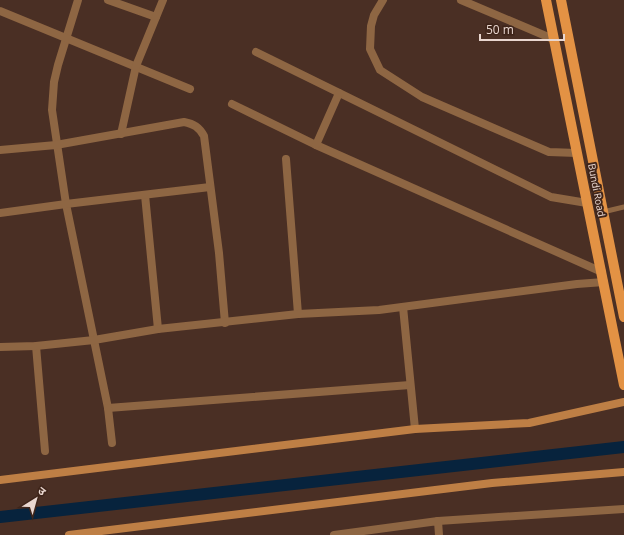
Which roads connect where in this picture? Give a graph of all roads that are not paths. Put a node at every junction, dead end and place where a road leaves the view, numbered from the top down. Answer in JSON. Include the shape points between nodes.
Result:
{"nodes":[{"id":1,"x":78,"y":0,"type":"edge"},
{"id":2,"x":108,"y":0,"type":"edge"},
{"id":3,"x":163,"y":0,"type":"edge"},
{"id":4,"x":383,"y":0,"type":"edge"},
{"id":5,"x":461,"y":0,"type":"edge"},
{"id":6,"x":546,"y":0,"type":"edge"},
{"id":7,"x":561,"y":0,"type":"edge"},
{"id":8,"x":0,"y":11,"type":"edge"},
{"id":9,"x":156,"y":17,"type":"junction"},
{"id":10,"x":67,"y":37,"type":"junction"},
{"id":11,"x":553,"y":40,"type":"junction"},
{"id":12,"x":256,"y":52,"type":"dead end"},
{"id":13,"x":136,"y":66,"type":"junction"},
{"id":14,"x":190,"y":89,"type":"dead end"},
{"id":15,"x":338,"y":93,"type":"junction"},
{"id":16,"x":232,"y":104,"type":"dead end"},
{"id":17,"x":121,"y":134,"type":"junction"},
{"id":18,"x":56,"y":145,"type":"junction"},
{"id":19,"x":316,"y":145,"type":"junction"},
{"id":20,"x":0,"y":150,"type":"edge"},
{"id":21,"x":577,"y":153,"type":"junction"},
{"id":22,"x":286,"y":159,"type":"dead end"},
{"id":23,"x":594,"y":168,"type":"junction"},
{"id":24,"x":581,"y":170,"type":"junction"},
{"id":25,"x":210,"y":187,"type":"junction"},
{"id":26,"x":145,"y":195,"type":"junction"},
{"id":27,"x":587,"y":203,"type":"junction"},
{"id":28,"x":66,"y":204,"type":"junction"},
{"id":29,"x":624,"y":207,"type":"edge"},
{"id":30,"x":603,"y":212,"type":"junction"},
{"id":31,"x":0,"y":214,"type":"edge"},
{"id":32,"x":602,"y":272,"type":"junction"},
{"id":33,"x":604,"y":282,"type":"junction"},
{"id":34,"x":402,"y":307,"type":"junction"},
{"id":35,"x":298,"y":314,"type":"junction"},
{"id":36,"x":624,"y":317,"type":"edge"},
{"id":37,"x":225,"y":324,"type":"junction"},
{"id":38,"x":158,"y":329,"type":"junction"},
{"id":39,"x":94,"y":340,"type":"junction"},
{"id":40,"x":36,"y":346,"type":"junction"},
{"id":41,"x":0,"y":347,"type":"edge"},
{"id":42,"x":410,"y":385,"type":"junction"},
{"id":43,"x":624,"y":385,"type":"edge"},
{"id":44,"x":624,"y":402,"type":"edge"},
{"id":45,"x":108,"y":408,"type":"junction"},
{"id":46,"x":415,"y":429,"type":"junction"},
{"id":47,"x":112,"y":443,"type":"dead end"},
{"id":48,"x":45,"y":451,"type":"dead end"},
{"id":49,"x":624,"y":472,"type":"edge"},
{"id":50,"x":0,"y":480,"type":"edge"},
{"id":51,"x":624,"y":509,"type":"edge"},
{"id":52,"x":438,"y":521,"type":"junction"},
{"id":53,"x":69,"y":535,"type":"edge"},
{"id":54,"x":334,"y":535,"type":"edge"},
{"id":55,"x":439,"y":535,"type":"edge"}],
"edges":[{"from":1,"to":10,"type":"street"},
{"from":2,"to":9,"type":"street"},
{"from":3,"to":9,"type":"street"},
{"from":4,"to":21,"type":"street","via":[[371,26],[370,49],[380,70],[422,97],[549,152]]},
{"from":5,"to":11,"type":"street"},
{"from":6,"to":11,"type":"main road","name":"Bundi Road"},
{"from":7,"to":23,"type":"main road","name":"Bundi Road"},
{"from":8,"to":10,"type":"street"},
{"from":9,"to":13,"type":"street"},
{"from":10,"to":13,"type":"street"},
{"from":10,"to":18,"type":"street","via":[[54,82],[52,110]]},
{"from":11,"to":21,"type":"main road","name":"Bundi Road"},
{"from":12,"to":15,"type":"street"},
{"from":13,"to":14,"type":"street"},
{"from":13,"to":17,"type":"street"},
{"from":15,"to":19,"type":"street"},
{"from":15,"to":27,"type":"street","via":[[551,197]]},
{"from":16,"to":19,"type":"street"},
{"from":17,"to":18,"type":"street"},
{"from":17,"to":25,"type":"street","via":[[184,122],[194,124],[204,136]]},
{"from":18,"to":20,"type":"street"},
{"from":18,"to":28,"type":"street"},
{"from":19,"to":32,"type":"street"},
{"from":21,"to":24,"type":"main road","name":"Bundi Road"},
{"from":22,"to":35,"type":"street"},
{"from":23,"to":24,"type":"main road"},
{"from":23,"to":30,"type":"main road","name":"Bundi Road"},
{"from":24,"to":27,"type":"main road","name":"Bundi Road"},
{"from":25,"to":26,"type":"street"},
{"from":25,"to":37,"type":"street"},
{"from":26,"to":28,"type":"street"},
{"from":26,"to":38,"type":"street"},
{"from":27,"to":32,"type":"main road","name":"Bundi Road"},
{"from":28,"to":31,"type":"street"},
{"from":28,"to":39,"type":"street"},
{"from":29,"to":30,"type":"lane"},
{"from":30,"to":36,"type":"main road","name":"Bundi Road"},
{"from":32,"to":33,"type":"main road","name":"Bundi Road"},
{"from":33,"to":34,"type":"street"},
{"from":33,"to":43,"type":"main road","name":"Bundi Road"},
{"from":34,"to":35,"type":"street"},
{"from":34,"to":42,"type":"street"},
{"from":35,"to":37,"type":"street"},
{"from":37,"to":38,"type":"street"},
{"from":38,"to":39,"type":"street"},
{"from":39,"to":40,"type":"street"},
{"from":39,"to":45,"type":"street"},
{"from":40,"to":41,"type":"street"},
{"from":40,"to":48,"type":"street"},
{"from":42,"to":45,"type":"street"},
{"from":42,"to":46,"type":"street"},
{"from":44,"to":46,"type":"street","via":[[529,423]]},
{"from":45,"to":47,"type":"street"},
{"from":46,"to":50,"type":"street"},
{"from":49,"to":53,"type":"street","via":[[492,483]]},
{"from":51,"to":52,"type":"street"},
{"from":52,"to":54,"type":"street"},
{"from":52,"to":55,"type":"street"}]}
